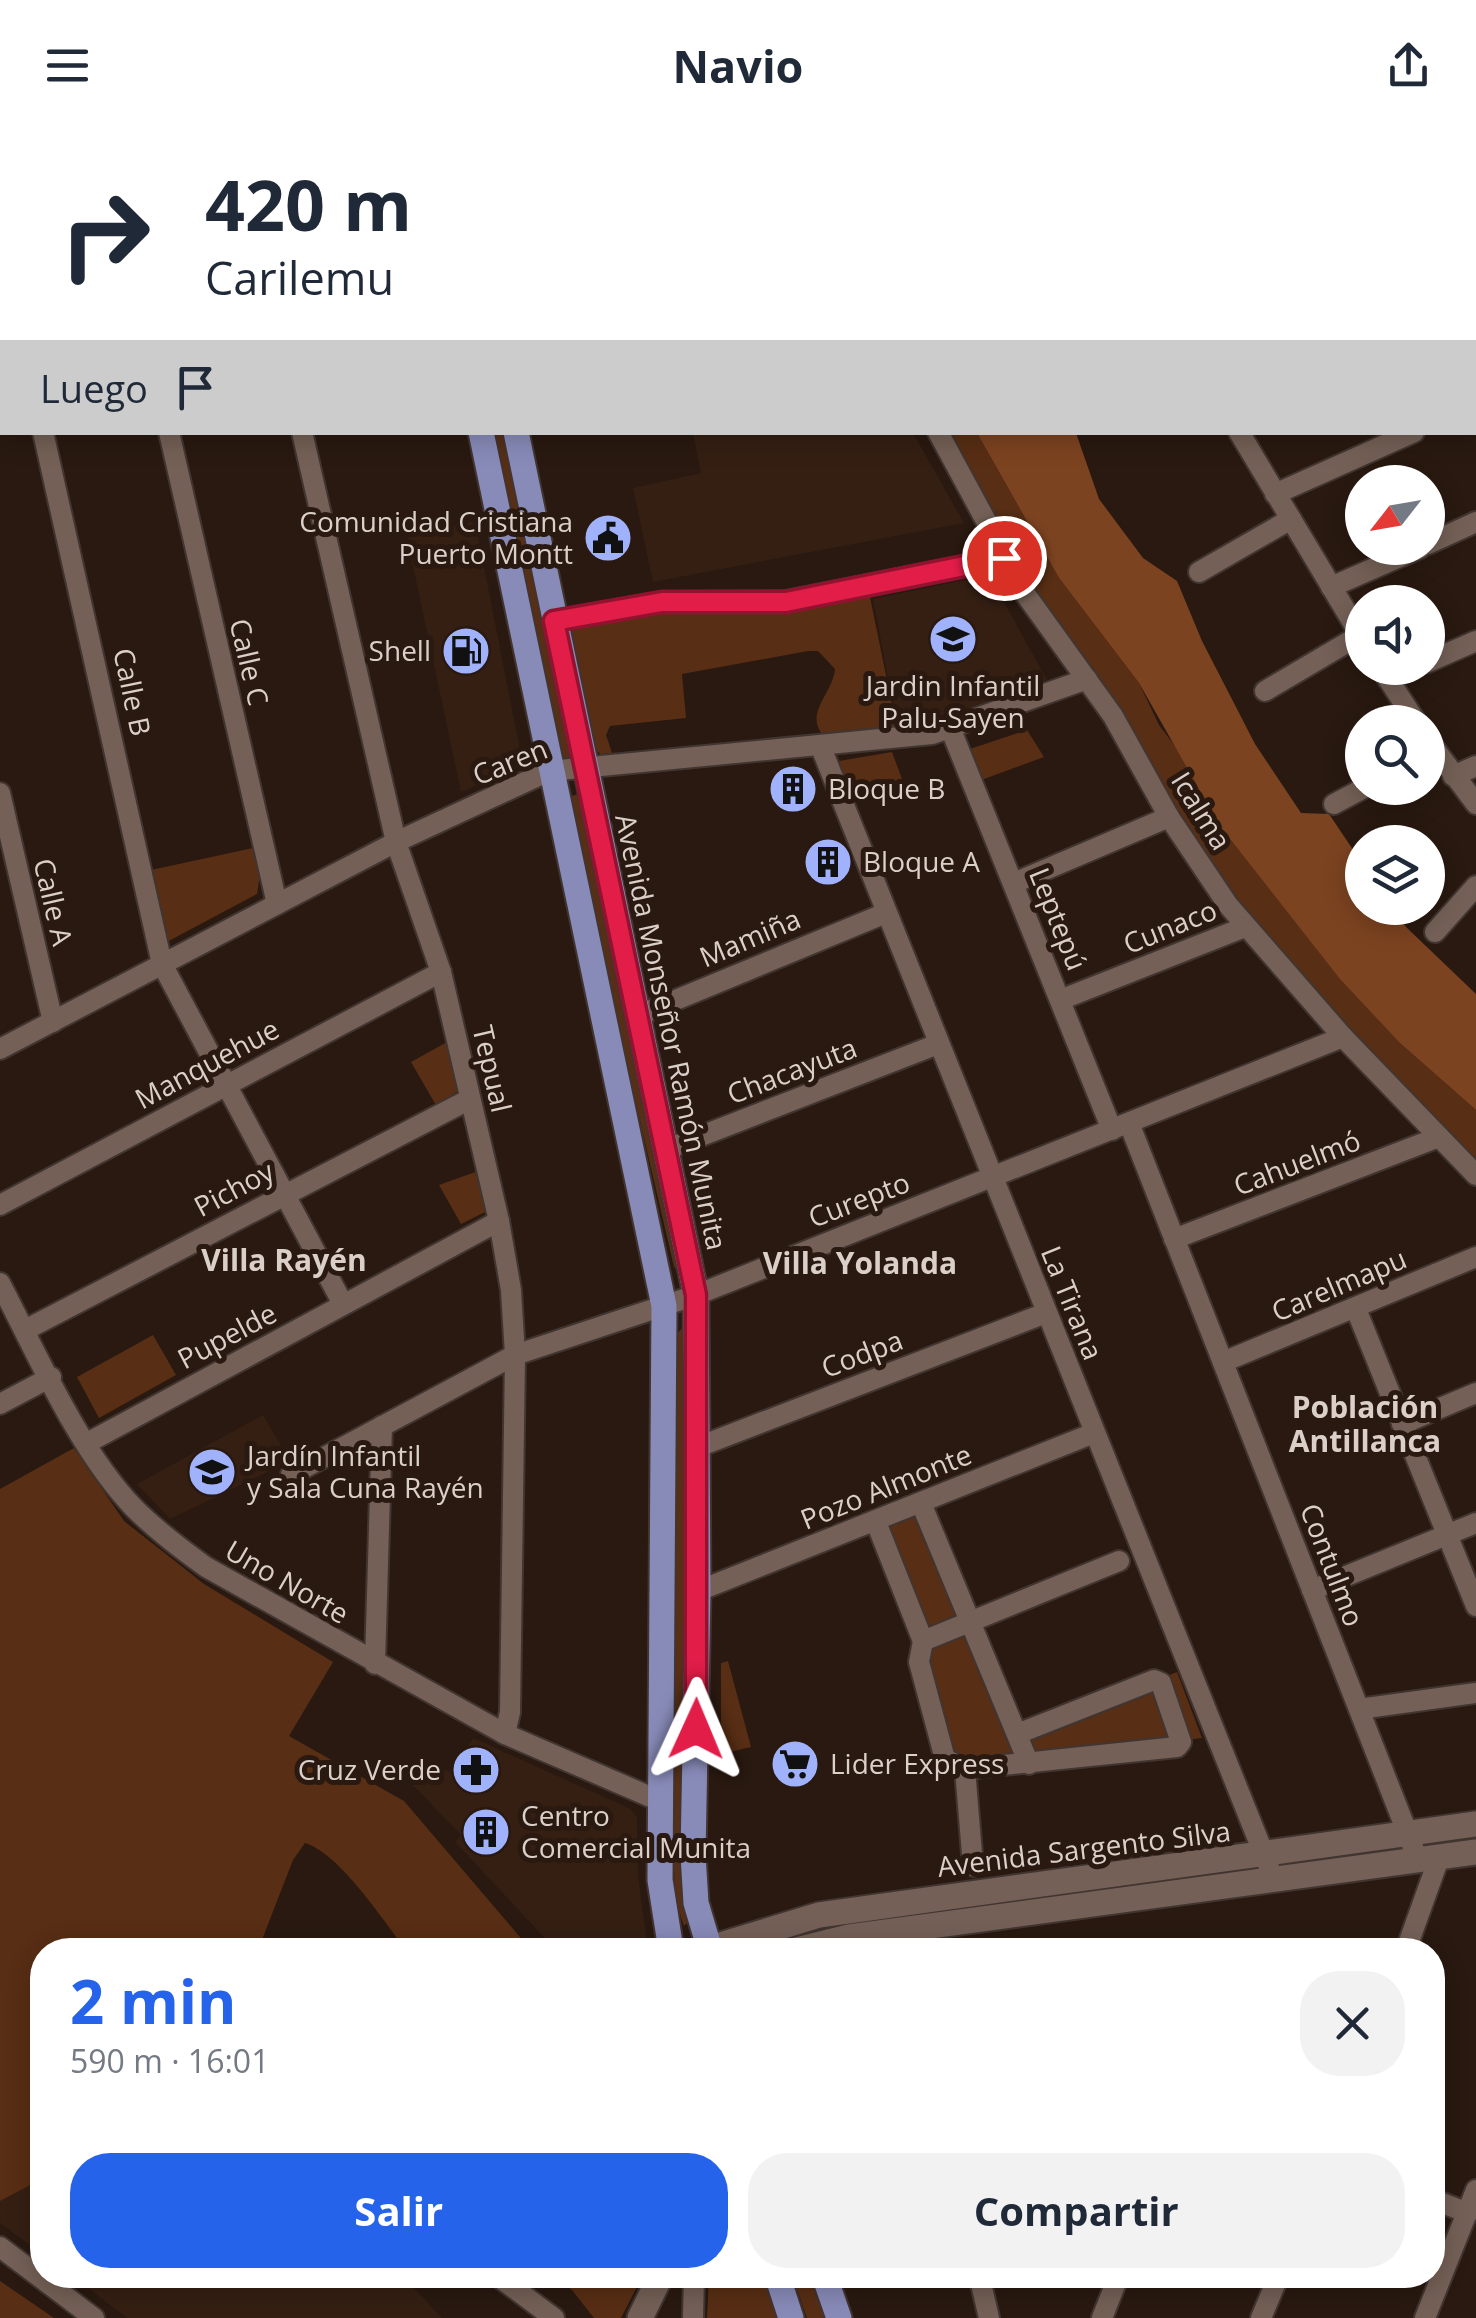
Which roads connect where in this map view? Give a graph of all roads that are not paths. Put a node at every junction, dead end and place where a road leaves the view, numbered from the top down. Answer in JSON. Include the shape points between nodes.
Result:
{"nodes":[{"id":1,"x":44,"y":435,"type":"edge"},
{"id":2,"x":170,"y":435,"type":"edge"},
{"id":3,"x":303,"y":435,"type":"edge"},
{"id":4,"x":482,"y":435,"type":"edge"},
{"id":5,"x":517,"y":435,"type":"edge"},
{"id":6,"x":940,"y":435,"type":"edge"},
{"id":7,"x":1241,"y":435,"type":"edge"},
{"id":8,"x":1407,"y":435,"type":"edge"},
{"id":9,"x":1275,"y":494,"type":"junction"},
{"id":10,"x":1291,"y":519,"type":"junction"},
{"id":11,"x":1476,"y":522,"type":"edge"},
{"id":12,"x":1445,"y":536,"type":"edge"},
{"id":13,"x":1004,"y":558,"type":"junction"},
{"id":14,"x":1382,"y":565,"type":"edge"},
{"id":15,"x":1199,"y":572,"type":"dead end"},
{"id":16,"x":1332,"y":587,"type":"junction"},
{"id":17,"x":1345,"y":609,"type":"edge"},
{"id":18,"x":554,"y":621,"type":"junction"},
{"id":19,"x":1476,"y":641,"type":"edge"},
{"id":20,"x":1345,"y":646,"type":"edge"},
{"id":21,"x":1445,"y":655,"type":"edge"},
{"id":22,"x":1086,"y":679,"type":"junction"},
{"id":23,"x":1265,"y":691,"type":"dead end"},
{"id":24,"x":950,"y":730,"type":"junction"},
{"id":25,"x":820,"y":746,"type":"junction"},
{"id":26,"x":1445,"y":766,"type":"edge"},
{"id":27,"x":1476,"y":766,"type":"edge"},
{"id":28,"x":584,"y":767,"type":"junction"},
{"id":29,"x":548,"y":771,"type":"junction"},
{"id":30,"x":1453,"y":776,"type":"junction"},
{"id":31,"x":0,"y":794,"type":"edge"},
{"id":32,"x":1345,"y":798,"type":"edge"},
{"id":33,"x":1334,"y":804,"type":"dead end"},
{"id":34,"x":1476,"y":804,"type":"edge"},
{"id":35,"x":1170,"y":817,"type":"junction"},
{"id":36,"x":396,"y":842,"type":"junction"},
{"id":37,"x":1014,"y":883,"type":"junction"},
{"id":38,"x":1476,"y":886,"type":"edge"},
{"id":39,"x":277,"y":904,"type":"junction"},
{"id":40,"x":886,"y":912,"type":"junction"},
{"id":41,"x":1245,"y":927,"type":"junction"},
{"id":42,"x":1434,"y":932,"type":"dead end"},
{"id":43,"x":162,"y":964,"type":"junction"},
{"id":44,"x":440,"y":972,"type":"junction"},
{"id":45,"x":1060,"y":1000,"type":"junction"},
{"id":46,"x":637,"y":1016,"type":"junction"},
{"id":47,"x":52,"y":1022,"type":"junction"},
{"id":48,"x":1343,"y":1037,"type":"junction"},
{"id":49,"x":938,"y":1044,"type":"junction"},
{"id":50,"x":0,"y":1050,"type":"edge"},
{"id":51,"x":226,"y":1085,"type":"junction"},
{"id":52,"x":470,"y":1098,"type":"junction"},
{"id":53,"x":1120,"y":1127,"type":"junction"},
{"id":54,"x":1439,"y":1138,"type":"junction"},
{"id":55,"x":665,"y":1150,"type":"junction"},
{"id":56,"x":1476,"y":1175,"type":"edge"},
{"id":57,"x":992,"y":1179,"type":"junction"},
{"id":58,"x":284,"y":1194,"type":"junction"},
{"id":59,"x":0,"y":1205,"type":"edge"},
{"id":60,"x":499,"y":1221,"type":"junction"},
{"id":61,"x":1174,"y":1239,"type":"junction"},
{"id":62,"x":1476,"y":1257,"type":"edge"},
{"id":63,"x":0,"y":1283,"type":"edge"},
{"id":64,"x":696,"y":1295,"type":"junction"},
{"id":65,"x":344,"y":1304,"type":"junction"},
{"id":66,"x":664,"y":1306,"type":"junction"},
{"id":67,"x":1356,"y":1309,"type":"junction"},
{"id":68,"x":1046,"y":1313,"type":"junction"},
{"id":69,"x":24,"y":1330,"type":"junction"},
{"id":70,"x":515,"y":1356,"type":"junction"},
{"id":71,"x":1223,"y":1362,"type":"junction"},
{"id":72,"x":50,"y":1377,"type":"junction"},
{"id":73,"x":1476,"y":1393,"type":"edge"},
{"id":74,"x":0,"y":1404,"type":"edge"},
{"id":75,"x":1402,"y":1424,"type":"junction"},
{"id":76,"x":382,"y":1426,"type":"junction"},
{"id":77,"x":1094,"y":1433,"type":"junction"},
{"id":78,"x":87,"y":1443,"type":"junction"},
{"id":79,"x":698,"y":1447,"type":"junction"},
{"id":80,"x":291,"y":1475,"type":"dead end"},
{"id":81,"x":920,"y":1503,"type":"junction"},
{"id":82,"x":876,"y":1522,"type":"junction"},
{"id":83,"x":1476,"y":1523,"type":"edge"},
{"id":84,"x":1447,"y":1535,"type":"junction"},
{"id":85,"x":1120,"y":1561,"type":"dead end"},
{"id":86,"x":1312,"y":1590,"type":"junction"},
{"id":87,"x":698,"y":1591,"type":"junction"},
{"id":88,"x":1476,"y":1606,"type":"edge"},
{"id":89,"x":969,"y":1622,"type":"junction"},
{"id":90,"x":923,"y":1641,"type":"junction"},
{"id":91,"x":376,"y":1664,"type":"junction"},
{"id":92,"x":1476,"y":1693,"type":"edge"},
{"id":93,"x":1358,"y":1708,"type":"junction"},
{"id":94,"x":505,"y":1734,"type":"junction"},
{"id":95,"x":1016,"y":1734,"type":"junction"},
{"id":96,"x":1029,"y":1764,"type":"junction"},
{"id":97,"x":965,"y":1769,"type":"junction"},
{"id":98,"x":660,"y":1801,"type":"junction"},
{"id":99,"x":1476,"y":1824,"type":"edge"},
{"id":100,"x":1422,"y":1851,"type":"junction"},
{"id":101,"x":1476,"y":1852,"type":"edge"},
{"id":102,"x":1264,"y":1856,"type":"junction"},
{"id":103,"x":972,"y":1866,"type":"dead end"},
{"id":104,"x":1274,"y":1881,"type":"junction"},
{"id":105,"x":904,"y":1903,"type":"junction"},
{"id":106,"x":887,"y":1932,"type":"junction"},
{"id":107,"x":669,"y":1938,"type":"edge"},
{"id":108,"x":705,"y":1938,"type":"edge"},
{"id":109,"x":744,"y":1938,"type":"edge"},
{"id":110,"x":857,"y":1938,"type":"edge"},
{"id":111,"x":1408,"y":1938,"type":"edge"},
{"id":112,"x":1476,"y":2190,"type":"edge"},
{"id":113,"x":1445,"y":2204,"type":"edge"},
{"id":114,"x":1468,"y":2213,"type":"junction"},
{"id":115,"x":0,"y":2247,"type":"edge"},
{"id":116,"x":1445,"y":2269,"type":"edge"},
{"id":117,"x":30,"y":2270,"type":"edge"},
{"id":118,"x":54,"y":2288,"type":"edge"},
{"id":119,"x":514,"y":2288,"type":"edge"},
{"id":120,"x":654,"y":2288,"type":"edge"},
{"id":121,"x":694,"y":2288,"type":"edge"},
{"id":122,"x":781,"y":2288,"type":"edge"},
{"id":123,"x":829,"y":2288,"type":"edge"},
{"id":124,"x":982,"y":2288,"type":"edge"},
{"id":125,"x":1114,"y":2288,"type":"edge"},
{"id":126,"x":1274,"y":2288,"type":"edge"},
{"id":127,"x":1437,"y":2288,"type":"edge"},
{"id":128,"x":94,"y":2318,"type":"edge"},
{"id":129,"x":554,"y":2318,"type":"edge"},
{"id":130,"x":640,"y":2318,"type":"edge"},
{"id":131,"x":693,"y":2318,"type":"edge"},
{"id":132,"x":791,"y":2318,"type":"edge"},
{"id":133,"x":839,"y":2318,"type":"edge"},
{"id":134,"x":989,"y":2318,"type":"edge"},
{"id":135,"x":1102,"y":2318,"type":"edge"},
{"id":136,"x":1261,"y":2318,"type":"edge"},
{"id":137,"x":1425,"y":2318,"type":"edge"}],
"edges":[{"from":1,"to":43,"type":"street","name":"Calle B"},
{"from":2,"to":39,"type":"street","name":"Calle C"},
{"from":3,"to":36,"type":"street","name":"Tepual"},
{"from":4,"to":29,"type":"main road"},
{"from":5,"to":18,"type":"main road","name":"Avenida Monseñor Ramón Munita"},
{"from":6,"to":13,"type":"street","name":"Icalma"},
{"from":7,"to":9,"type":"street"},
{"from":8,"to":9,"type":"street"},
{"from":9,"to":10,"type":"street"},
{"from":10,"to":15,"type":"street"},
{"from":10,"to":16,"type":"street"},
{"from":11,"to":12,"type":"street"},
{"from":13,"to":18,"type":"street","via":[[786,602],[662,602]]},
{"from":13,"to":22,"type":"street","name":"Icalma"},
{"from":14,"to":16,"type":"street"},
{"from":16,"to":17,"type":"street"},
{"from":18,"to":28,"type":"main road","name":"Avenida Monseñor Ramón Munita"},
{"from":19,"to":21,"type":"street"},
{"from":20,"to":23,"type":"street"},
{"from":22,"to":24,"type":"street","name":"Caren"},
{"from":22,"to":35,"type":"street","name":"Icalma"},
{"from":24,"to":25,"type":"street","name":"Caren"},
{"from":24,"to":37,"type":"street","name":"Leptepú"},
{"from":25,"to":28,"type":"street","name":"Caren"},
{"from":25,"to":40,"type":"street","name":"La Tirana"},
{"from":26,"to":30,"type":"street"},
{"from":27,"to":30,"type":"street"},
{"from":28,"to":29,"type":"street","name":"Caren"},
{"from":28,"to":46,"type":"main road","name":"Avenida Monseñor Ramón Munita"},
{"from":29,"to":36,"type":"street","name":"Caren"},
{"from":29,"to":66,"type":"main road"},
{"from":30,"to":34,"type":"street"},
{"from":31,"to":47,"type":"street","name":"Calle A"},
{"from":32,"to":33,"type":"street"},
{"from":35,"to":37,"type":"street"},
{"from":35,"to":41,"type":"street","name":"Icalma"},
{"from":36,"to":39,"type":"street","name":"Caren"},
{"from":36,"to":44,"type":"street","name":"Tepual"},
{"from":37,"to":45,"type":"street","name":"Leptepú"},
{"from":38,"to":42,"type":"street"},
{"from":39,"to":43,"type":"street","name":"Caren"},
{"from":40,"to":46,"type":"street","name":"Mamiña"},
{"from":40,"to":49,"type":"street","name":"La Tirana"},
{"from":41,"to":45,"type":"street","name":"Cunaco"},
{"from":41,"to":48,"type":"street","name":"Icalma"},
{"from":43,"to":47,"type":"street","name":"Caren"},
{"from":43,"to":51,"type":"street","name":"Calle B"},
{"from":44,"to":51,"type":"street","name":"Manquehue"},
{"from":44,"to":52,"type":"street","name":"Tepual"},
{"from":45,"to":53,"type":"street","name":"Leptepú"},
{"from":46,"to":55,"type":"main road","name":"Avenida Monseñor Ramón Munita"},
{"from":47,"to":50,"type":"street","name":"Caren"},
{"from":48,"to":53,"type":"street","name":"Curepto"},
{"from":48,"to":54,"type":"street","name":"Icalma"},
{"from":49,"to":55,"type":"street","name":"Chacayuta"},
{"from":49,"to":57,"type":"street","name":"La Tirana"},
{"from":51,"to":58,"type":"street","name":"Calle B"},
{"from":51,"to":59,"type":"street","name":"Manquehue"},
{"from":52,"to":58,"type":"street","name":"Pichoy"},
{"from":52,"to":60,"type":"street","name":"Tepual"},
{"from":53,"to":57,"type":"street","name":"Curepto"},
{"from":53,"to":61,"type":"street","name":"Contulmo"},
{"from":54,"to":56,"type":"street","name":"Icalma"},
{"from":54,"to":61,"type":"street","name":"Cahuelmó"},
{"from":55,"to":64,"type":"main road","name":"Avenida Monseñor Ramón Munita"},
{"from":57,"to":64,"type":"street","name":"Curepto"},
{"from":57,"to":68,"type":"street","name":"La Tirana"},
{"from":58,"to":65,"type":"street","name":"Calle B"},
{"from":58,"to":69,"type":"street","name":"Pichoy"},
{"from":60,"to":65,"type":"street","name":"Pupelde"},
{"from":60,"to":70,"type":"street","name":"Tepual"},
{"from":61,"to":71,"type":"street","name":"Contulmo"},
{"from":62,"to":67,"type":"street","name":"Carelmapu"},
{"from":63,"to":69,"type":"street","name":"Uno Norte"},
{"from":64,"to":66,"type":"street","name":"Curepto"},
{"from":64,"to":79,"type":"main road","name":"Avenida Monseñor Ramón Munita"},
{"from":65,"to":78,"type":"street","name":"Pupelde"},
{"from":66,"to":70,"type":"street","name":"Curepto"},
{"from":66,"to":98,"type":"main road"},
{"from":67,"to":71,"type":"street","name":"Carelmapu"},
{"from":67,"to":75,"type":"street"},
{"from":68,"to":77,"type":"street","name":"La Tirana"},
{"from":68,"to":79,"type":"street","name":"Codpa"},
{"from":69,"to":72,"type":"street","name":"Uno Norte"},
{"from":70,"to":76,"type":"street","name":"Curepto"},
{"from":70,"to":94,"type":"street","name":"Tepual"},
{"from":71,"to":86,"type":"street","name":"Contulmo"},
{"from":72,"to":74,"type":"street"},
{"from":72,"to":78,"type":"street","name":"Uno Norte"},
{"from":73,"to":75,"type":"street"},
{"from":75,"to":84,"type":"street"},
{"from":76,"to":80,"type":"street","name":"Curepto"},
{"from":76,"to":91,"type":"street"},
{"from":77,"to":81,"type":"street","name":"Pozo Almonte"},
{"from":77,"to":102,"type":"street","name":"La Tirana"},
{"from":78,"to":91,"type":"street","name":"Uno Norte","via":[[132,1506],[169,1540]]},
{"from":79,"to":87,"type":"main road","name":"Avenida Monseñor Ramón Munita"},
{"from":81,"to":82,"type":"street","name":"Pozo Almonte"},
{"from":81,"to":89,"type":"street"},
{"from":82,"to":87,"type":"street","name":"Pozo Almonte"},
{"from":82,"to":90,"type":"street"},
{"from":83,"to":84,"type":"street"},
{"from":84,"to":86,"type":"street"},
{"from":84,"to":88,"type":"street"},
{"from":85,"to":89,"type":"street"},
{"from":86,"to":93,"type":"street","name":"Contulmo"},
{"from":87,"to":108,"type":"main road","name":"Avenida Monseñor Ramón Munita","via":[[693,1855]]},
{"from":89,"to":90,"type":"street"},
{"from":89,"to":95,"type":"street"},
{"from":90,"to":97,"type":"street","via":[[920,1662],[945,1759]]},
{"from":91,"to":94,"type":"street","name":"Uno Norte"},
{"from":92,"to":93,"type":"street"},
{"from":93,"to":100,"type":"street","name":"Contulmo"},
{"from":94,"to":98,"type":"street","name":"Uno Norte"},
{"from":95,"to":96,"type":"street"},
{"from":95,"to":96,"type":"street","via":[[1154,1680],[1182,1736],[1177,1747]]},
{"from":96,"to":97,"type":"street"},
{"from":97,"to":103,"type":"street"},
{"from":98,"to":107,"type":"main road","via":[[660,1880]]},
{"from":99,"to":100,"type":"main road","name":"Avenida Sargento Silva"},
{"from":100,"to":101,"type":"main road","name":"Avenida Sargento Silva"},
{"from":100,"to":102,"type":"main road","name":"Avenida Sargento Silva"},
{"from":100,"to":104,"type":"main road","name":"Avenida Sargento Silva"},
{"from":100,"to":111,"type":"street"},
{"from":102,"to":104,"type":"street","name":"La Tirana"},
{"from":102,"to":105,"type":"main road","name":"Avenida Sargento Silva"},
{"from":104,"to":106,"type":"main road","name":"Avenida Sargento Silva"},
{"from":105,"to":106,"type":"main road"},
{"from":105,"to":109,"type":"main road","name":"Avenida Sargento Silva","via":[[819,1915]]},
{"from":106,"to":110,"type":"main road","name":"Avenida Sargento Silva"},
{"from":112,"to":114,"type":"street"},
{"from":113,"to":114,"type":"street"},
{"from":114,"to":116,"type":"street"},
{"from":115,"to":117,"type":"street"},
{"from":118,"to":128,"type":"street"},
{"from":119,"to":129,"type":"street"},
{"from":120,"to":130,"type":"main road"},
{"from":121,"to":131,"type":"street"},
{"from":122,"to":132,"type":"main road"},
{"from":123,"to":133,"type":"main road"},
{"from":124,"to":134,"type":"street"},
{"from":125,"to":135,"type":"street"},
{"from":126,"to":136,"type":"street"},
{"from":127,"to":137,"type":"street"}]}
